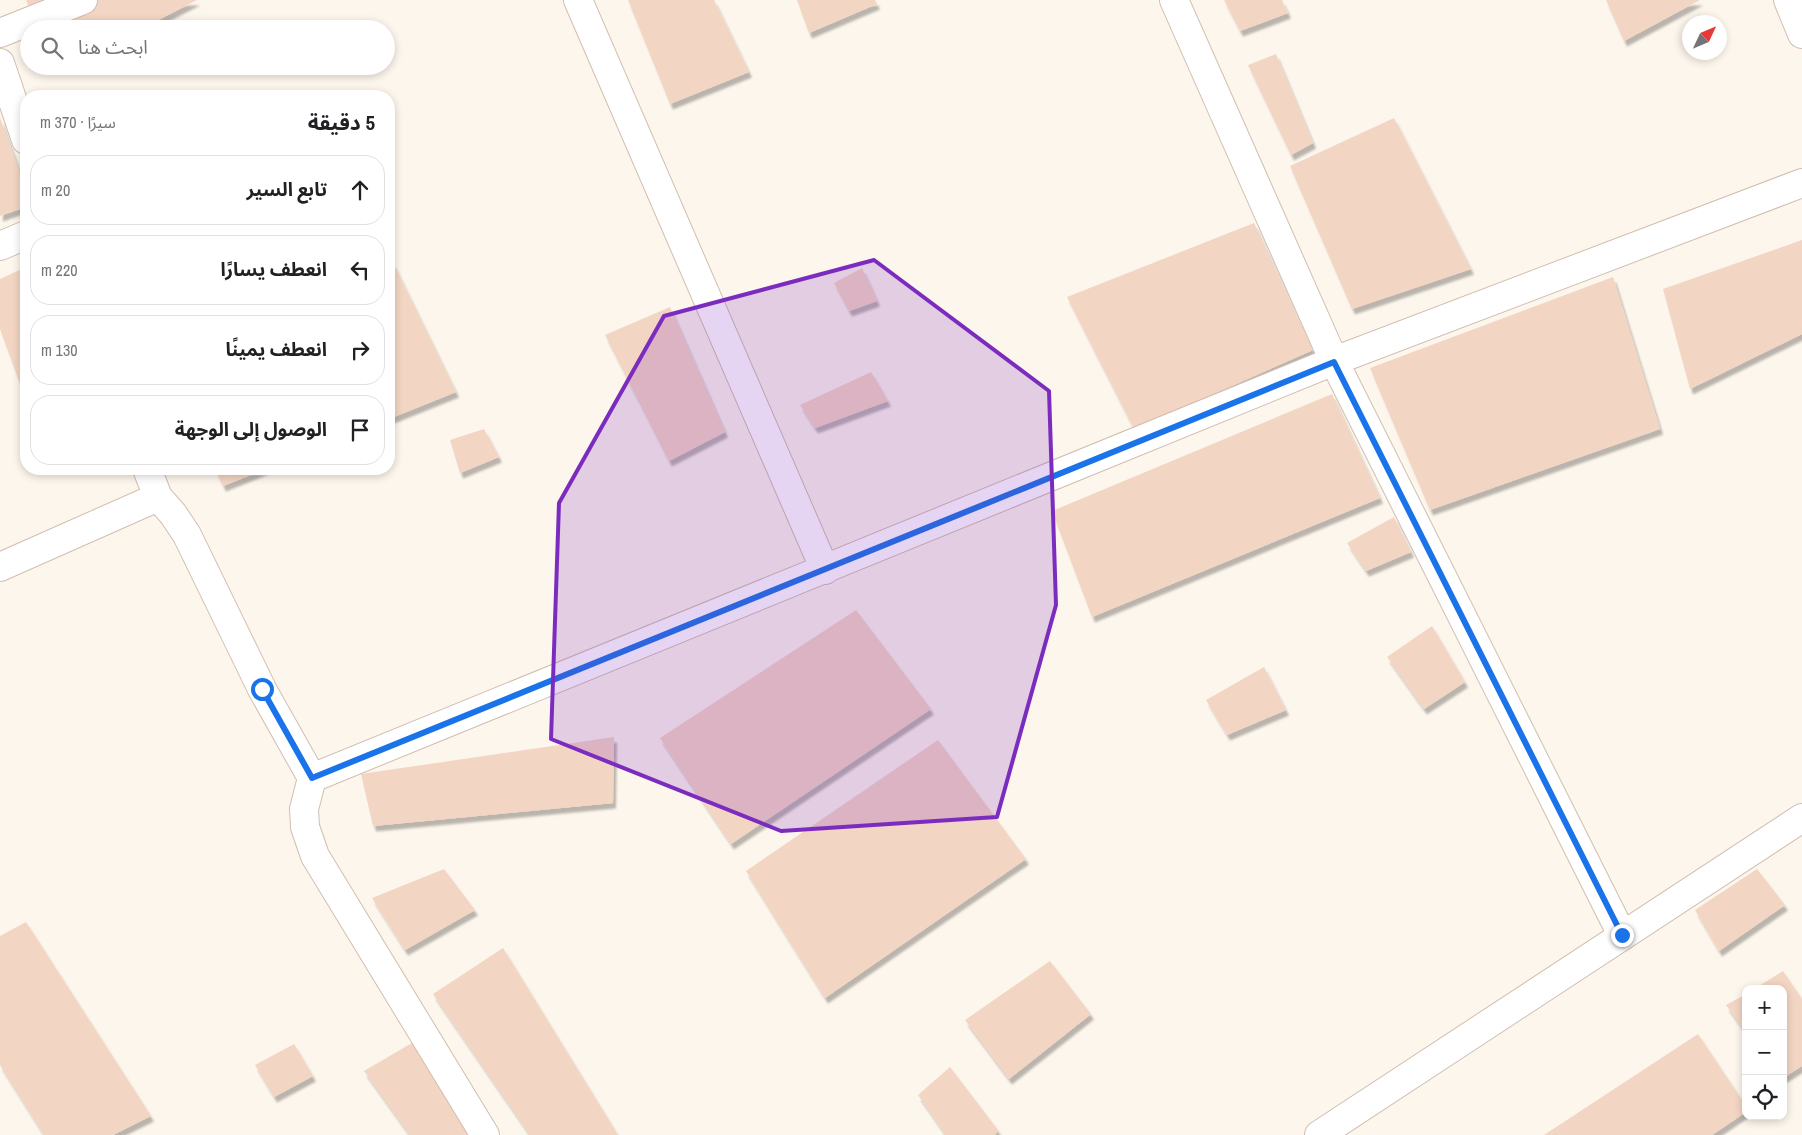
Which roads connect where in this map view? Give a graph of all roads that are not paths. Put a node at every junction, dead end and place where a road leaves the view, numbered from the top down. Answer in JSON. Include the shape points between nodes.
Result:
{"nodes":[{"id":1,"x":83,"y":0,"type":"edge"},
{"id":2,"x":578,"y":0,"type":"edge"},
{"id":3,"x":1174,"y":0,"type":"edge"},
{"id":4,"x":1788,"y":0,"type":"edge"},
{"id":5,"x":33,"y":20,"type":"edge"},
{"id":6,"x":20,"y":25,"type":"edge"},
{"id":7,"x":0,"y":33,"type":"edge"},
{"id":8,"x":1802,"y":34,"type":"edge"},
{"id":9,"x":0,"y":63,"type":"edge"},
{"id":10,"x":20,"y":122,"type":"edge"},
{"id":11,"x":1802,"y":183,"type":"edge"},
{"id":12,"x":20,"y":238,"type":"edge"},
{"id":13,"x":0,"y":246,"type":"edge"},
{"id":14,"x":1334,"y":362,"type":"junction"},
{"id":15,"x":149,"y":475,"type":"edge"},
{"id":16,"x":158,"y":497,"type":"junction"},
{"id":17,"x":0,"y":567,"type":"edge"},
{"id":18,"x":825,"y":570,"type":"junction"},
{"id":19,"x":312,"y":778,"type":"junction"},
{"id":20,"x":1802,"y":818,"type":"edge"},
{"id":21,"x":1622,"y":935,"type":"junction"},
{"id":22,"x":485,"y":1135,"type":"edge"},
{"id":23,"x":1320,"y":1135,"type":"edge"}],
"edges":[{"from":1,"to":5,"type":"street"},
{"from":2,"to":18,"type":"street"},
{"from":3,"to":14,"type":"street"},
{"from":4,"to":8,"type":"street"},
{"from":6,"to":7,"type":"street"},
{"from":9,"to":10,"type":"street"},
{"from":11,"to":14,"type":"street"},
{"from":12,"to":13,"type":"street"},
{"from":14,"to":18,"type":"street"},
{"from":14,"to":21,"type":"street"},
{"from":15,"to":16,"type":"street"},
{"from":16,"to":17,"type":"street"},
{"from":16,"to":19,"type":"street","via":[[188,534],[262,689]]},
{"from":18,"to":19,"type":"street"},
{"from":19,"to":22,"type":"street","via":[[304,809],[305,828],[315,856]]},
{"from":20,"to":21,"type":"street"},
{"from":21,"to":23,"type":"street"}]}
